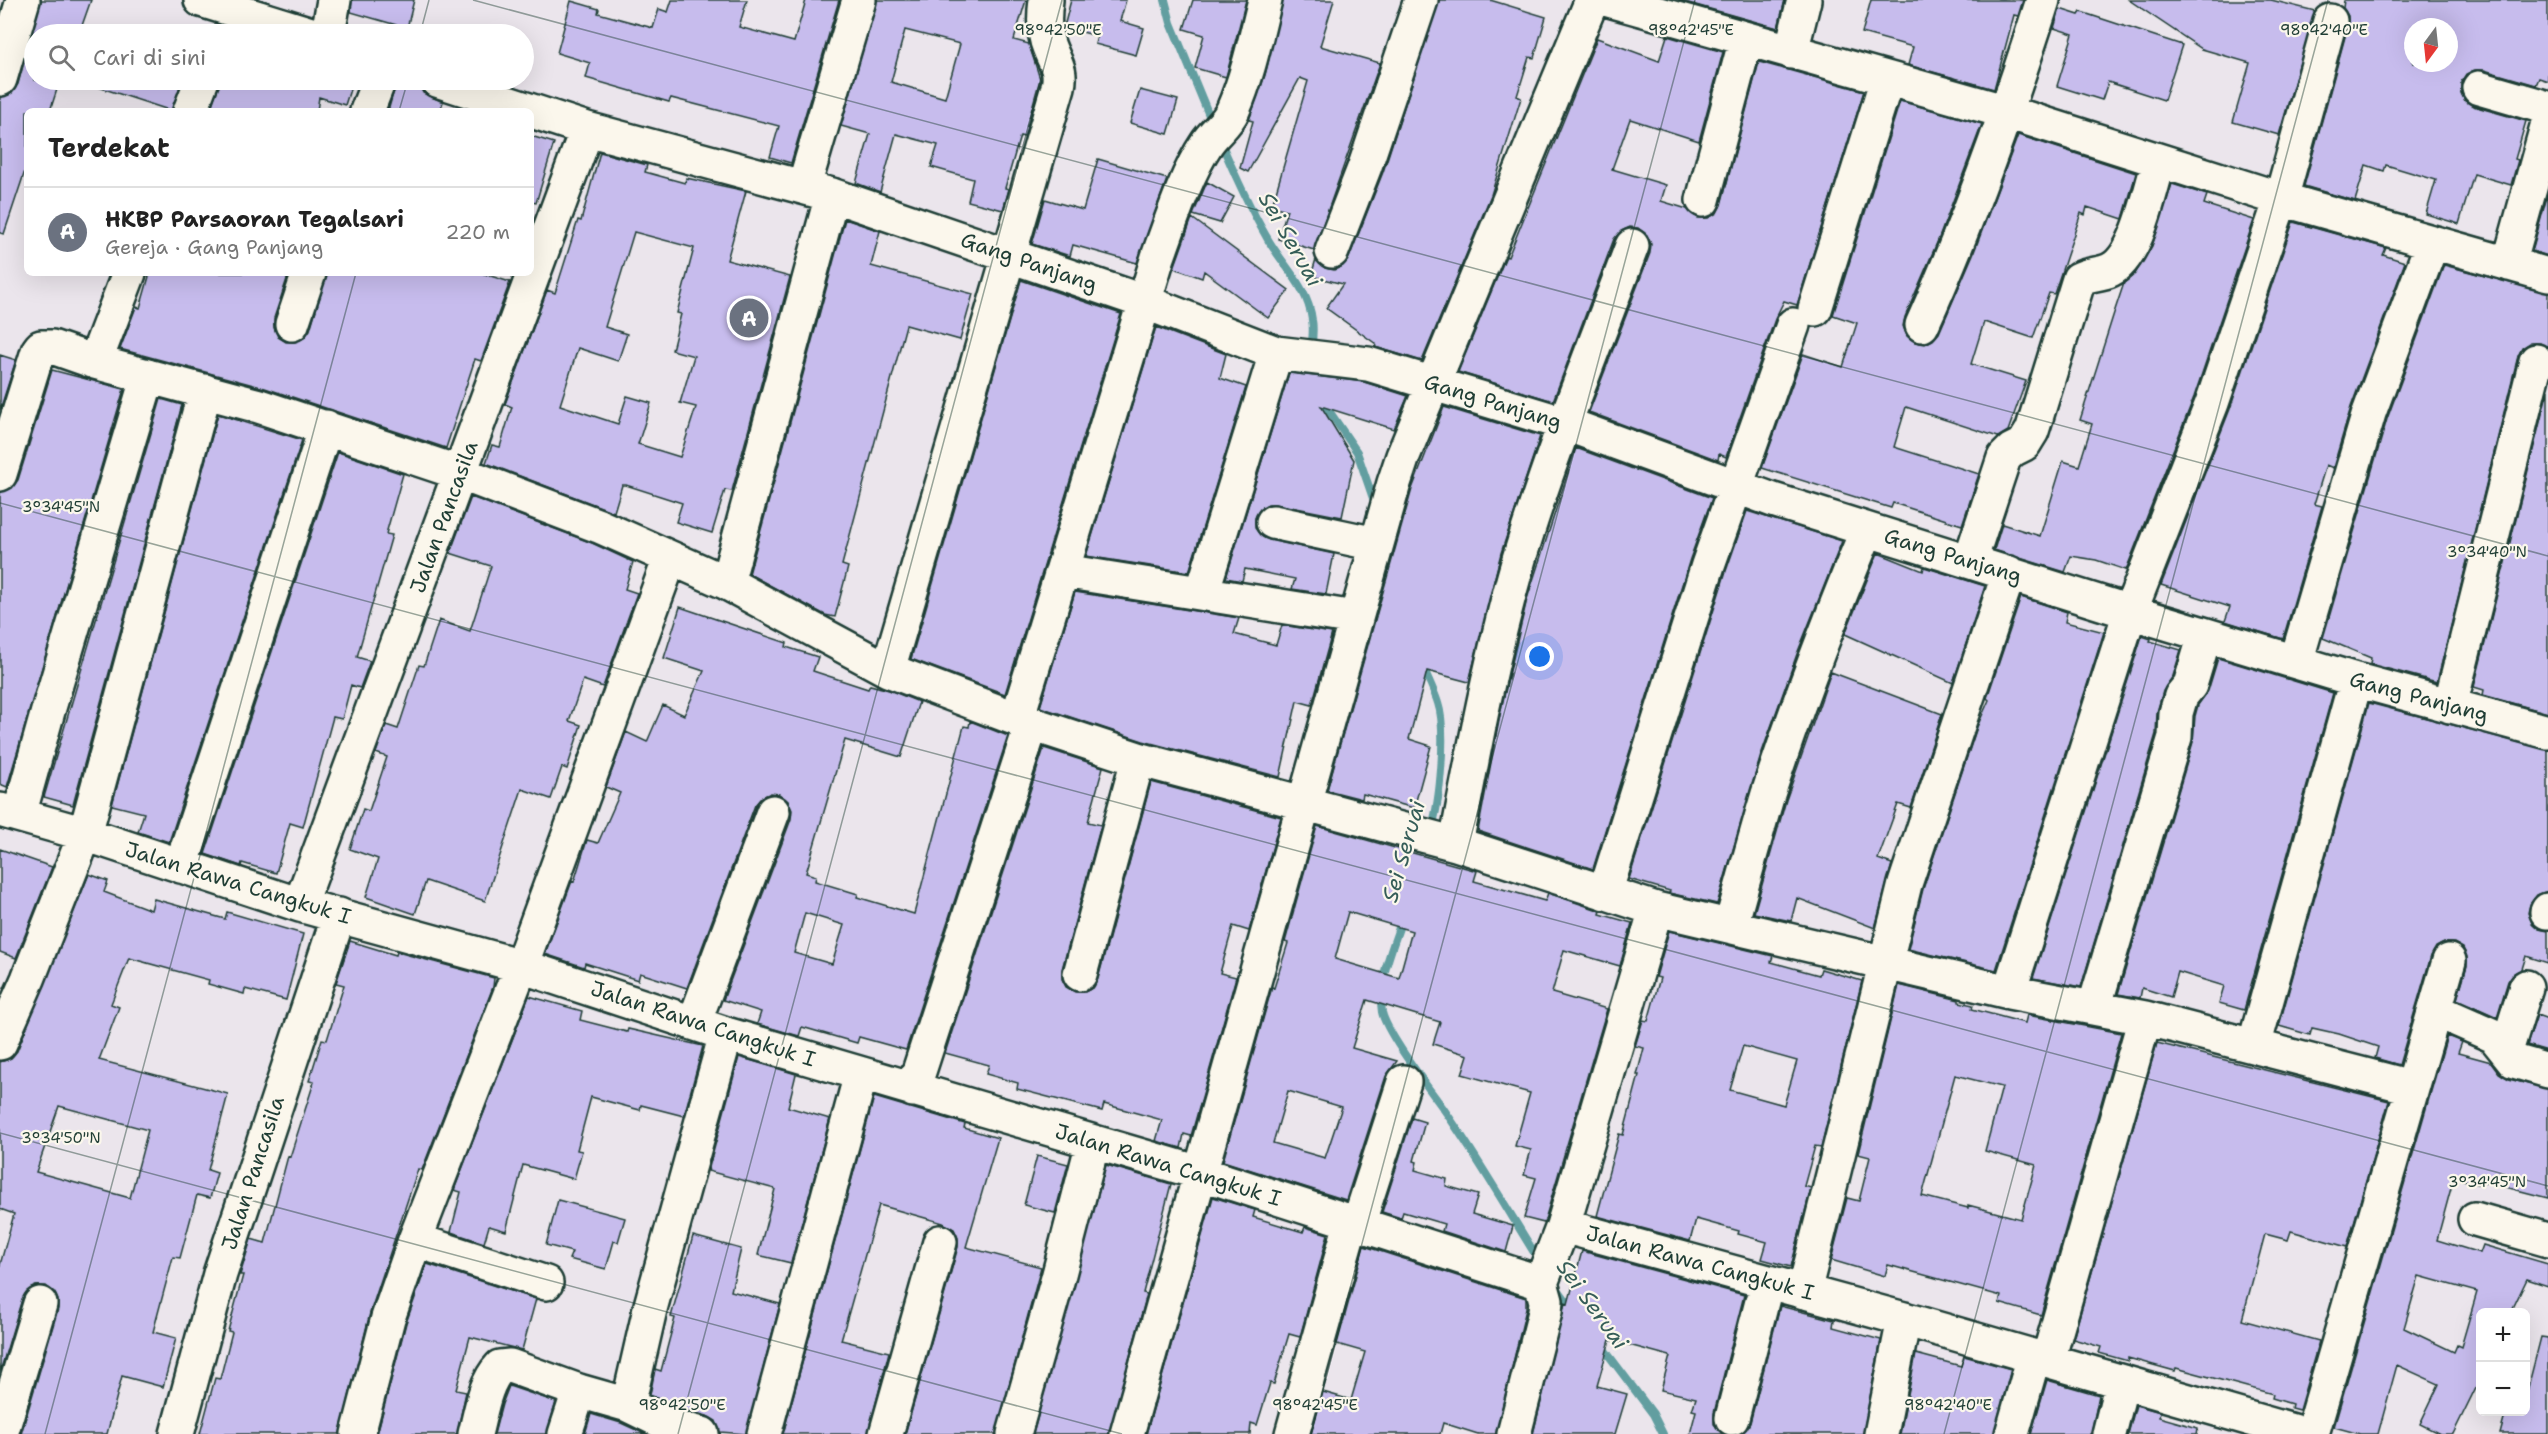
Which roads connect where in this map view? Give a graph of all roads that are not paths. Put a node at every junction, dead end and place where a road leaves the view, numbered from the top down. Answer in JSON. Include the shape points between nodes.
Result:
{"nodes":[{"id":1,"x":23,"y":0,"type":"edge"},
{"id":2,"x":334,"y":0,"type":"edge"},
{"id":3,"x":859,"y":0,"type":"edge"},
{"id":4,"x":1046,"y":0,"type":"edge"},
{"id":5,"x":1265,"y":0,"type":"edge"},
{"id":6,"x":1421,"y":0,"type":"edge"},
{"id":7,"x":1592,"y":0,"type":"edge"},
{"id":8,"x":1609,"y":0,"type":"edge"},
{"id":9,"x":1804,"y":0,"type":"edge"},
{"id":10,"x":2043,"y":0,"type":"edge"},
{"id":11,"x":1677,"y":9,"type":"edge"},
{"id":12,"x":216,"y":15,"type":"edge"},
{"id":13,"x":2330,"y":21,"type":"dead end"},
{"id":14,"x":261,"y":24,"type":"edge"},
{"id":15,"x":330,"y":24,"type":"edge"},
{"id":16,"x":1746,"y":39,"type":"junction"},
{"id":17,"x":1791,"y":52,"type":"junction"},
{"id":18,"x":0,"y":79,"type":"edge"},
{"id":19,"x":1887,"y":79,"type":"junction"},
{"id":20,"x":2479,"y":88,"type":"dead end"},
{"id":21,"x":198,"y":90,"type":"edge"},
{"id":22,"x":375,"y":90,"type":"edge"},
{"id":23,"x":468,"y":90,"type":"edge"},
{"id":24,"x":191,"y":108,"type":"edge"},
{"id":25,"x":368,"y":108,"type":"edge"},
{"id":26,"x":523,"y":108,"type":"edge"},
{"id":27,"x":2548,"y":108,"type":"edge"},
{"id":28,"x":534,"y":112,"type":"edge"},
{"id":29,"x":2007,"y":112,"type":"junction"},
{"id":30,"x":2548,"y":123,"type":"edge"},
{"id":31,"x":587,"y":129,"type":"junction"},
{"id":32,"x":2159,"y":162,"type":"junction"},
{"id":33,"x":818,"y":190,"type":"junction"},
{"id":34,"x":2281,"y":199,"type":"junction"},
{"id":35,"x":1703,"y":200,"type":"dead end"},
{"id":36,"x":2432,"y":243,"type":"junction"},
{"id":37,"x":1632,"y":246,"type":"dead end"},
{"id":38,"x":1332,"y":251,"type":"dead end"},
{"id":39,"x":1009,"y":254,"type":"junction"},
{"id":40,"x":2509,"y":264,"type":"junction"},
{"id":41,"x":534,"y":273,"type":"edge"},
{"id":42,"x":2548,"y":275,"type":"edge"},
{"id":43,"x":128,"y":276,"type":"edge"},
{"id":44,"x":308,"y":276,"type":"edge"},
{"id":45,"x":533,"y":276,"type":"edge"},
{"id":46,"x":1144,"y":303,"type":"junction"},
{"id":47,"x":292,"y":324,"type":"dead end"},
{"id":48,"x":1922,"y":325,"type":"dead end"},
{"id":49,"x":1300,"y":356,"type":"junction"},
{"id":50,"x":95,"y":362,"type":"junction"},
{"id":51,"x":2536,"y":362,"type":"dead end"},
{"id":52,"x":148,"y":376,"type":"junction"},
{"id":53,"x":1434,"y":384,"type":"junction"},
{"id":54,"x":206,"y":391,"type":"junction"},
{"id":55,"x":1566,"y":424,"type":"junction"},
{"id":56,"x":326,"y":427,"type":"junction"},
{"id":57,"x":460,"y":473,"type":"junction"},
{"id":58,"x":0,"y":474,"type":"edge"},
{"id":59,"x":1734,"y":486,"type":"junction"},
{"id":60,"x":1273,"y":522,"type":"dead end"},
{"id":61,"x":1867,"y":530,"type":"junction"},
{"id":62,"x":1377,"y":540,"type":"junction"},
{"id":63,"x":670,"y":558,"type":"junction"},
{"id":64,"x":1970,"y":561,"type":"junction"},
{"id":65,"x":1063,"y":571,"type":"junction"},
{"id":66,"x":2009,"y":573,"type":"junction"},
{"id":67,"x":727,"y":583,"type":"junction"},
{"id":68,"x":1202,"y":593,"type":"junction"},
{"id":69,"x":2130,"y":612,"type":"junction"},
{"id":70,"x":1355,"y":618,"type":"junction"},
{"id":71,"x":2205,"y":635,"type":"junction"},
{"id":72,"x":2296,"y":662,"type":"junction"},
{"id":73,"x":888,"y":670,"type":"junction"},
{"id":74,"x":2356,"y":680,"type":"junction"},
{"id":75,"x":2450,"y":706,"type":"junction"},
{"id":76,"x":1024,"y":721,"type":"junction"},
{"id":77,"x":2548,"y":732,"type":"edge"},
{"id":78,"x":1138,"y":759,"type":"junction"},
{"id":79,"x":1304,"y":804,"type":"junction"},
{"id":80,"x":773,"y":812,"type":"dead end"},
{"id":81,"x":10,"y":813,"type":"edge"},
{"id":82,"x":85,"y":834,"type":"junction"},
{"id":83,"x":1450,"y":843,"type":"junction"},
{"id":84,"x":181,"y":866,"type":"junction"},
{"id":85,"x":1605,"y":893,"type":"junction"},
{"id":86,"x":300,"y":905,"type":"junction"},
{"id":87,"x":1656,"y":909,"type":"junction"},
{"id":88,"x":339,"y":915,"type":"junction"},
{"id":89,"x":1731,"y":926,"type":"junction"},
{"id":90,"x":2449,"y":961,"type":"dead end"},
{"id":91,"x":1884,"y":963,"type":"junction"},
{"id":92,"x":521,"y":966,"type":"junction"},
{"id":93,"x":1080,"y":974,"type":"dead end"},
{"id":94,"x":2526,"y":987,"type":"dead end"},
{"id":95,"x":2009,"y":992,"type":"junction"},
{"id":96,"x":2094,"y":1008,"type":"junction"},
{"id":97,"x":2435,"y":1010,"type":"junction"},
{"id":98,"x":2145,"y":1018,"type":"junction"},
{"id":99,"x":694,"y":1023,"type":"junction"},
{"id":100,"x":726,"y":1034,"type":"junction"},
{"id":101,"x":0,"y":1043,"type":"edge"},
{"id":102,"x":2254,"y":1046,"type":"junction"},
{"id":103,"x":2506,"y":1051,"type":"junction"},
{"id":104,"x":2548,"y":1071,"type":"edge"},
{"id":105,"x":861,"y":1074,"type":"junction"},
{"id":106,"x":1404,"y":1082,"type":"dead end"},
{"id":107,"x":2411,"y":1087,"type":"junction"},
{"id":108,"x":913,"y":1090,"type":"junction"},
{"id":109,"x":1093,"y":1142,"type":"junction"},
{"id":110,"x":1200,"y":1173,"type":"junction"},
{"id":111,"x":2475,"y":1219,"type":"dead end"},
{"id":112,"x":1355,"y":1224,"type":"junction"},
{"id":113,"x":1563,"y":1226,"type":"junction"},
{"id":114,"x":2548,"y":1239,"type":"edge"},
{"id":115,"x":415,"y":1240,"type":"junction"},
{"id":116,"x":940,"y":1242,"type":"dead end"},
{"id":117,"x":1545,"y":1274,"type":"junction"},
{"id":118,"x":1767,"y":1282,"type":"junction"},
{"id":119,"x":546,"y":1283,"type":"dead end"},
{"id":120,"x":1804,"y":1292,"type":"junction"},
{"id":121,"x":40,"y":1304,"type":"dead end"},
{"id":122,"x":1904,"y":1319,"type":"junction"},
{"id":123,"x":2041,"y":1358,"type":"junction"},
{"id":124,"x":2122,"y":1382,"type":"junction"},
{"id":125,"x":579,"y":1391,"type":"junction"},
{"id":126,"x":628,"y":1405,"type":"junction"},
{"id":127,"x":1732,"y":1418,"type":"dead end"},
{"id":128,"x":681,"y":1431,"type":"edge"},
{"id":129,"x":2286,"y":1432,"type":"edge"},
{"id":130,"x":1,"y":1434,"type":"edge"},
{"id":131,"x":177,"y":1434,"type":"edge"},
{"id":132,"x":358,"y":1434,"type":"edge"},
{"id":133,"x":475,"y":1434,"type":"edge"},
{"id":134,"x":565,"y":1434,"type":"edge"},
{"id":135,"x":764,"y":1434,"type":"edge"},
{"id":136,"x":886,"y":1434,"type":"edge"},
{"id":137,"x":1014,"y":1434,"type":"edge"},
{"id":138,"x":1127,"y":1434,"type":"edge"},
{"id":139,"x":1292,"y":1434,"type":"edge"},
{"id":140,"x":1514,"y":1434,"type":"edge"},
{"id":141,"x":1881,"y":1434,"type":"edge"},
{"id":142,"x":2012,"y":1434,"type":"edge"},
{"id":143,"x":2109,"y":1434,"type":"edge"},
{"id":144,"x":2312,"y":1434,"type":"edge"}],
"edges":[{"from":1,"to":18,"type":"street"},
{"from":2,"to":15,"type":"street"},
{"from":3,"to":33,"type":"street"},
{"from":4,"to":39,"type":"street","via":[[1044,30],[1060,76]]},
{"from":5,"to":46,"type":"street","via":[[1238,96],[1176,206]]},
{"from":6,"to":38,"type":"street"},
{"from":7,"to":53,"type":"street"},
{"from":8,"to":11,"type":"street"},
{"from":9,"to":17,"type":"street"},
{"from":10,"to":29,"type":"street"},
{"from":11,"to":16,"type":"street"},
{"from":12,"to":14,"type":"street"},
{"from":13,"to":34,"type":"street"},
{"from":16,"to":17,"type":"street"},
{"from":16,"to":35,"type":"street"},
{"from":17,"to":19,"type":"street"},
{"from":19,"to":29,"type":"street"},
{"from":19,"to":59,"type":"street","via":[[1804,317]]},
{"from":20,"to":27,"type":"street"},
{"from":21,"to":24,"type":"street"},
{"from":22,"to":25,"type":"street"},
{"from":23,"to":26,"type":"street","name":"Gang Panjang"},
{"from":28,"to":31,"type":"street","name":"Gang Panjang"},
{"from":29,"to":32,"type":"street"},
{"from":29,"to":48,"type":"street","via":[[1953,257]]},
{"from":30,"to":40,"type":"street"},
{"from":31,"to":33,"type":"street","name":"Gang Panjang"},
{"from":31,"to":41,"type":"street","name":"Jalan Pancasila"},
{"from":32,"to":34,"type":"street"},
{"from":32,"to":64,"type":"street","via":[[2134,242],[2119,264],[2079,279],[2032,431],[2024,444],[2004,458]]},
{"from":33,"to":39,"type":"street","name":"Gang Panjang"},
{"from":33,"to":67,"type":"street"},
{"from":34,"to":36,"type":"street"},
{"from":34,"to":69,"type":"street","via":[[2212,403]]},
{"from":36,"to":40,"type":"street"},
{"from":36,"to":72,"type":"street","via":[[2369,413]]},
{"from":37,"to":55,"type":"street"},
{"from":39,"to":46,"type":"street","name":"Gang Panjang"},
{"from":39,"to":73,"type":"street"},
{"from":40,"to":42,"type":"street"},
{"from":43,"to":50,"type":"street"},
{"from":44,"to":47,"type":"street"},
{"from":45,"to":57,"type":"street","name":"Jalan Pancasila"},
{"from":46,"to":49,"type":"street","name":"Gang Panjang"},
{"from":46,"to":65,"type":"street"},
{"from":49,"to":53,"type":"street","name":"Gang Panjang","via":[[1368,364]]},
{"from":49,"to":68,"type":"street"},
{"from":50,"to":52,"type":"street"},
{"from":50,"to":58,"type":"street","via":[[41,347]]},
{"from":51,"to":75,"type":"street"},
{"from":52,"to":54,"type":"street"},
{"from":52,"to":81,"type":"street","via":[[48,711]]},
{"from":53,"to":55,"type":"street","name":"Gang Panjang"},
{"from":53,"to":62,"type":"street","via":[[1394,483]]},
{"from":54,"to":56,"type":"street"},
{"from":54,"to":82,"type":"street"},
{"from":55,"to":59,"type":"street","name":"Gang Panjang"},
{"from":55,"to":83,"type":"street","via":[[1518,562]]},
{"from":56,"to":57,"type":"street"},
{"from":56,"to":84,"type":"street"},
{"from":57,"to":63,"type":"street","via":[[599,526]]},
{"from":57,"to":86,"type":"street","name":"Jalan Pancasila"},
{"from":59,"to":61,"type":"street","name":"Gang Panjang"},
{"from":59,"to":85,"type":"street"},
{"from":60,"to":62,"type":"street"},
{"from":61,"to":64,"type":"street","name":"Gang Panjang"},
{"from":61,"to":89,"type":"street","via":[[1786,743]]},
{"from":62,"to":70,"type":"street"},
{"from":63,"to":67,"type":"street"},
{"from":63,"to":92,"type":"street"},
{"from":64,"to":66,"type":"street","name":"Gang Panjang"},
{"from":65,"to":68,"type":"street"},
{"from":65,"to":76,"type":"street"},
{"from":66,"to":69,"type":"street","name":"Gang Panjang"},
{"from":66,"to":91,"type":"street","via":[[1905,884]]},
{"from":67,"to":73,"type":"street"},
{"from":68,"to":70,"type":"street"},
{"from":69,"to":71,"type":"street","name":"Gang Panjang"},
{"from":69,"to":95,"type":"street"},
{"from":70,"to":79,"type":"street"},
{"from":71,"to":72,"type":"street","name":"Gang Panjang"},
{"from":71,"to":96,"type":"street","via":[[2190,685],[2181,696],[2175,737]]},
{"from":72,"to":74,"type":"street","name":"Gang Panjang"},
{"from":73,"to":76,"type":"street"},
{"from":74,"to":75,"type":"street","name":"Gang Panjang"},
{"from":74,"to":102,"type":"street"},
{"from":75,"to":77,"type":"street","name":"Gang Panjang"},
{"from":76,"to":78,"type":"street"},
{"from":76,"to":108,"type":"street"},
{"from":78,"to":79,"type":"street"},
{"from":78,"to":93,"type":"street"},
{"from":79,"to":83,"type":"street"},
{"from":79,"to":110,"type":"street"},
{"from":80,"to":99,"type":"street"},
{"from":81,"to":82,"type":"street","name":"Jalan Rawa Cangkuk I"},
{"from":82,"to":84,"type":"street","name":"Jalan Rawa Cangkuk I"},
{"from":82,"to":101,"type":"street"},
{"from":83,"to":85,"type":"street"},
{"from":84,"to":86,"type":"street","name":"Jalan Rawa Cangkuk I"},
{"from":85,"to":87,"type":"street"},
{"from":86,"to":88,"type":"street","name":"Jalan Rawa Cangkuk I"},
{"from":87,"to":89,"type":"street"},
{"from":87,"to":113,"type":"street"},
{"from":88,"to":92,"type":"street","name":"Jalan Rawa Cangkuk I"},
{"from":88,"to":131,"type":"street","name":"Jalan Pancasila","via":[[220,1274]]},
{"from":89,"to":91,"type":"street"},
{"from":90,"to":97,"type":"street"},
{"from":91,"to":95,"type":"street"},
{"from":91,"to":120,"type":"street"},
{"from":92,"to":99,"type":"street","name":"Jalan Rawa Cangkuk I"},
{"from":92,"to":115,"type":"street"},
{"from":94,"to":103,"type":"street"},
{"from":95,"to":96,"type":"street"},
{"from":96,"to":98,"type":"street"},
{"from":97,"to":103,"type":"street","via":[[2494,1036]]},
{"from":97,"to":107,"type":"street"},
{"from":98,"to":102,"type":"street"},
{"from":98,"to":123,"type":"street"},
{"from":99,"to":100,"type":"street","name":"Jalan Rawa Cangkuk I"},
{"from":100,"to":105,"type":"street","name":"Jalan Rawa Cangkuk I"},
{"from":100,"to":126,"type":"street","via":[[650,1309]]},
{"from":102,"to":107,"type":"street"},
{"from":103,"to":104,"type":"street","via":[[2514,1060]]},
{"from":105,"to":108,"type":"street","name":"Jalan Rawa Cangkuk I"},
{"from":105,"to":135,"type":"street"},
{"from":106,"to":112,"type":"street"},
{"from":107,"to":144,"type":"street"},
{"from":108,"to":109,"type":"street","name":"Jalan Rawa Cangkuk I"},
{"from":109,"to":110,"type":"street","name":"Jalan Rawa Cangkuk I"},
{"from":109,"to":137,"type":"street"},
{"from":110,"to":112,"type":"street","name":"Jalan Rawa Cangkuk I"},
{"from":110,"to":138,"type":"street"},
{"from":111,"to":114,"type":"street"},
{"from":112,"to":117,"type":"street","name":"Jalan Rawa Cangkuk I"},
{"from":112,"to":139,"type":"street"},
{"from":113,"to":117,"type":"street","name":"Jalan Rawa Cangkuk I"},
{"from":113,"to":118,"type":"street","name":"Jalan Rawa Cangkuk I"},
{"from":115,"to":119,"type":"street"},
{"from":115,"to":132,"type":"street","via":[[388,1318]]},
{"from":116,"to":136,"type":"street"},
{"from":117,"to":140,"type":"street","via":[[1543,1323]]},
{"from":118,"to":120,"type":"street","name":"Jalan Rawa Cangkuk I"},
{"from":118,"to":127,"type":"street"},
{"from":120,"to":122,"type":"street","name":"Jalan Rawa Cangkuk I"},
{"from":121,"to":130,"type":"street"},
{"from":122,"to":123,"type":"street","name":"Jalan Rawa Cangkuk I"},
{"from":122,"to":141,"type":"street"},
{"from":123,"to":124,"type":"street","name":"Jalan Rawa Cangkuk I"},
{"from":123,"to":142,"type":"street"},
{"from":124,"to":129,"type":"street","name":"Jalan Rawa Cangkuk I"},
{"from":124,"to":143,"type":"street"},
{"from":125,"to":126,"type":"street"},
{"from":125,"to":133,"type":"street","via":[[510,1366],[500,1366],[488,1385]]},
{"from":125,"to":134,"type":"street"},
{"from":126,"to":128,"type":"street"}]}
